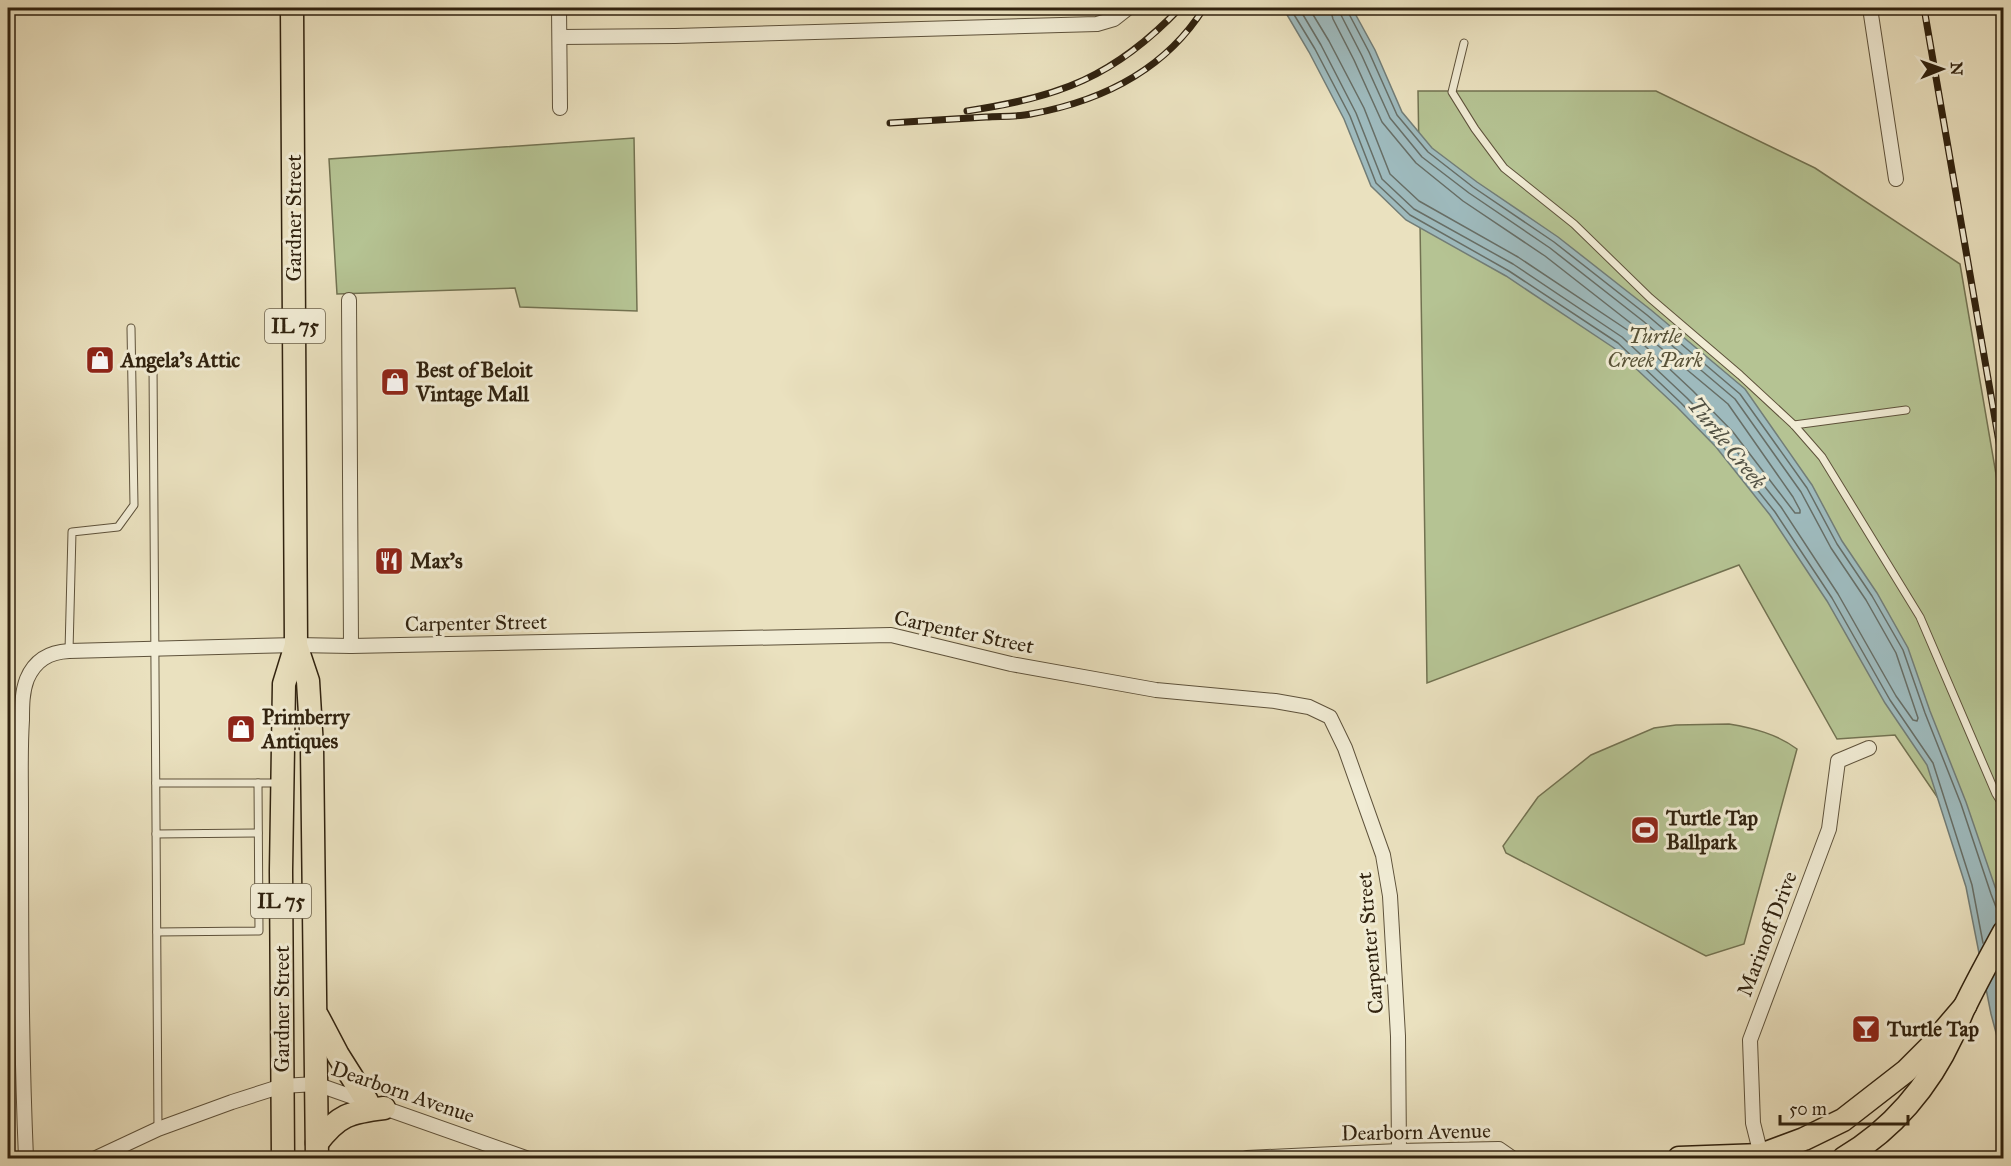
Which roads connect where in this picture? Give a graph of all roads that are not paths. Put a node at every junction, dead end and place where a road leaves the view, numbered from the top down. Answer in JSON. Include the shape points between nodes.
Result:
{"nodes":[{"id":1,"x":291,"y":8,"type":"edge"},
{"id":2,"x":559,"y":8,"type":"edge"},
{"id":3,"x":1128,"y":8,"type":"edge"},
{"id":4,"x":1870,"y":8,"type":"edge"},
{"id":5,"x":560,"y":37,"type":"junction"},
{"id":6,"x":1464,"y":43,"type":"dead end"},
{"id":7,"x":560,"y":108,"type":"dead end"},
{"id":8,"x":1896,"y":179,"type":"dead end"},
{"id":9,"x":349,"y":300,"type":"dead end"},
{"id":10,"x":131,"y":327,"type":"dead end"},
{"id":11,"x":153,"y":364,"type":"dead end"},
{"id":12,"x":1906,"y":410,"type":"dead end"},
{"id":13,"x":1794,"y":425,"type":"junction"},
{"id":14,"x":296,"y":645,"type":"junction"},
{"id":15,"x":351,"y":646,"type":"junction"},
{"id":16,"x":155,"y":649,"type":"junction"},
{"id":17,"x":69,"y":651,"type":"junction"},
{"id":18,"x":1869,"y":748,"type":"dead end"},
{"id":19,"x":156,"y":783,"type":"junction"},
{"id":20,"x":258,"y":783,"type":"junction"},
{"id":21,"x":281,"y":783,"type":"junction"},
{"id":22,"x":2004,"y":807,"type":"edge"},
{"id":23,"x":258,"y":833,"type":"junction"},
{"id":24,"x":156,"y":834,"type":"junction"},
{"id":25,"x":270,"y":885,"type":"junction"},
{"id":26,"x":157,"y":932,"type":"junction"},
{"id":27,"x":2004,"y":932,"type":"edge"},
{"id":28,"x":1965,"y":1006,"type":"junction"},
{"id":29,"x":316,"y":1014,"type":"junction"},
{"id":30,"x":316,"y":1084,"type":"junction"},
{"id":31,"x":282,"y":1086,"type":"junction"},
{"id":32,"x":376,"y":1105,"type":"junction"},
{"id":33,"x":158,"y":1129,"type":"junction"},
{"id":34,"x":317,"y":1151,"type":"edge"},
{"id":35,"x":1399,"y":1151,"type":"junction"},
{"id":36,"x":1761,"y":1155,"type":"junction"},
{"id":37,"x":26,"y":1158,"type":"edge"},
{"id":38,"x":96,"y":1158,"type":"edge"},
{"id":39,"x":283,"y":1158,"type":"edge"},
{"id":40,"x":526,"y":1158,"type":"edge"},
{"id":41,"x":1247,"y":1158,"type":"edge"},
{"id":42,"x":1512,"y":1158,"type":"edge"},
{"id":43,"x":1678,"y":1158,"type":"edge"},
{"id":44,"x":1844,"y":1158,"type":"edge"}],
"edges":[{"from":1,"to":14,"type":"main road","name":"Gardner Street","number":"IL 75"},
{"from":2,"to":5,"type":"street"},
{"from":3,"to":5,"type":"street","via":[[1114,20],[1097,24]]},
{"from":4,"to":8,"type":"street"},
{"from":5,"to":7,"type":"street"},
{"from":6,"to":13,"type":"lane","via":[[1452,92],[1504,168],[1574,224],[1650,298]]},
{"from":9,"to":15,"type":"street"},
{"from":10,"to":17,"type":"lane","via":[[134,505],[118,527],[72,532]]},
{"from":11,"to":16,"type":"lane"},
{"from":12,"to":13,"type":"lane"},
{"from":13,"to":22,"type":"lane","via":[[1822,457],[1920,617]]},
{"from":14,"to":15,"type":"street","name":"Carpenter Street"},
{"from":14,"to":16,"type":"street","name":"Carpenter Street"},
{"from":14,"to":21,"type":"main road","name":"Gardner Street","number":"IL 75","via":[[284,684]]},
{"from":14,"to":29,"type":"main road","name":"Gardner Street","number":"IL 75","via":[[308,681],[312,747]]},
{"from":15,"to":35,"type":"street","name":"Carpenter Street","via":[[891,635],[1011,664],[1156,690],[1275,701],[1308,707],[1330,717],[1383,855],[1390,896],[1398,1036]]},
{"from":16,"to":17,"type":"street","name":"Carpenter Street"},
{"from":16,"to":19,"type":"lane"},
{"from":17,"to":37,"type":"street","name":"Carpenter Street","via":[[46,656],[36,664],[23,693],[21,1031]]},
{"from":18,"to":36,"type":"street","name":"Marinoff Drive","via":[[1838,761],[1829,830],[1750,1040],[1753,1123]]},
{"from":19,"to":20,"type":"lane"},
{"from":19,"to":24,"type":"lane"},
{"from":20,"to":21,"type":"lane"},
{"from":20,"to":23,"type":"lane"},
{"from":21,"to":25,"type":"main road","name":"Gardner Street","number":"IL 75"},
{"from":23,"to":24,"type":"lane"},
{"from":23,"to":25,"type":"lane"},
{"from":24,"to":26,"type":"lane"},
{"from":25,"to":26,"type":"lane","via":[[259,931]]},
{"from":25,"to":31,"type":"main road","name":"Gardner Street","number":"IL 75"},
{"from":26,"to":33,"type":"lane"},
{"from":27,"to":28,"type":"main road"},
{"from":28,"to":36,"type":"main road","via":[[1906,1071],[1843,1120]]},
{"from":28,"to":44,"type":"main road","via":[[1931,1075],[1905,1109],[1880,1134]]},
{"from":29,"to":30,"type":"main road","name":"Gardner Street","number":"IL 75"},
{"from":29,"to":32,"type":"main road","via":[[338,1055]]},
{"from":30,"to":31,"type":"street","name":"Dearborn Avenue"},
{"from":30,"to":32,"type":"street","name":"Dearborn Avenue"},
{"from":30,"to":34,"type":"main road","name":"Gardner Street","number":"IL 75"},
{"from":31,"to":33,"type":"street","name":"Dearborn Avenue"},
{"from":31,"to":39,"type":"main road","name":"Gardner Street","number":"IL 75"},
{"from":32,"to":34,"type":"main road","via":[[329,1126]]},
{"from":32,"to":40,"type":"street","name":"Dearborn Avenue"},
{"from":33,"to":38,"type":"street","name":"Dearborn Avenue"},
{"from":35,"to":41,"type":"street","name":"Dearborn Avenue"},
{"from":35,"to":42,"type":"street","name":"Dearborn Avenue","via":[[1498,1149]]},
{"from":36,"to":43,"type":"main road"}]}
